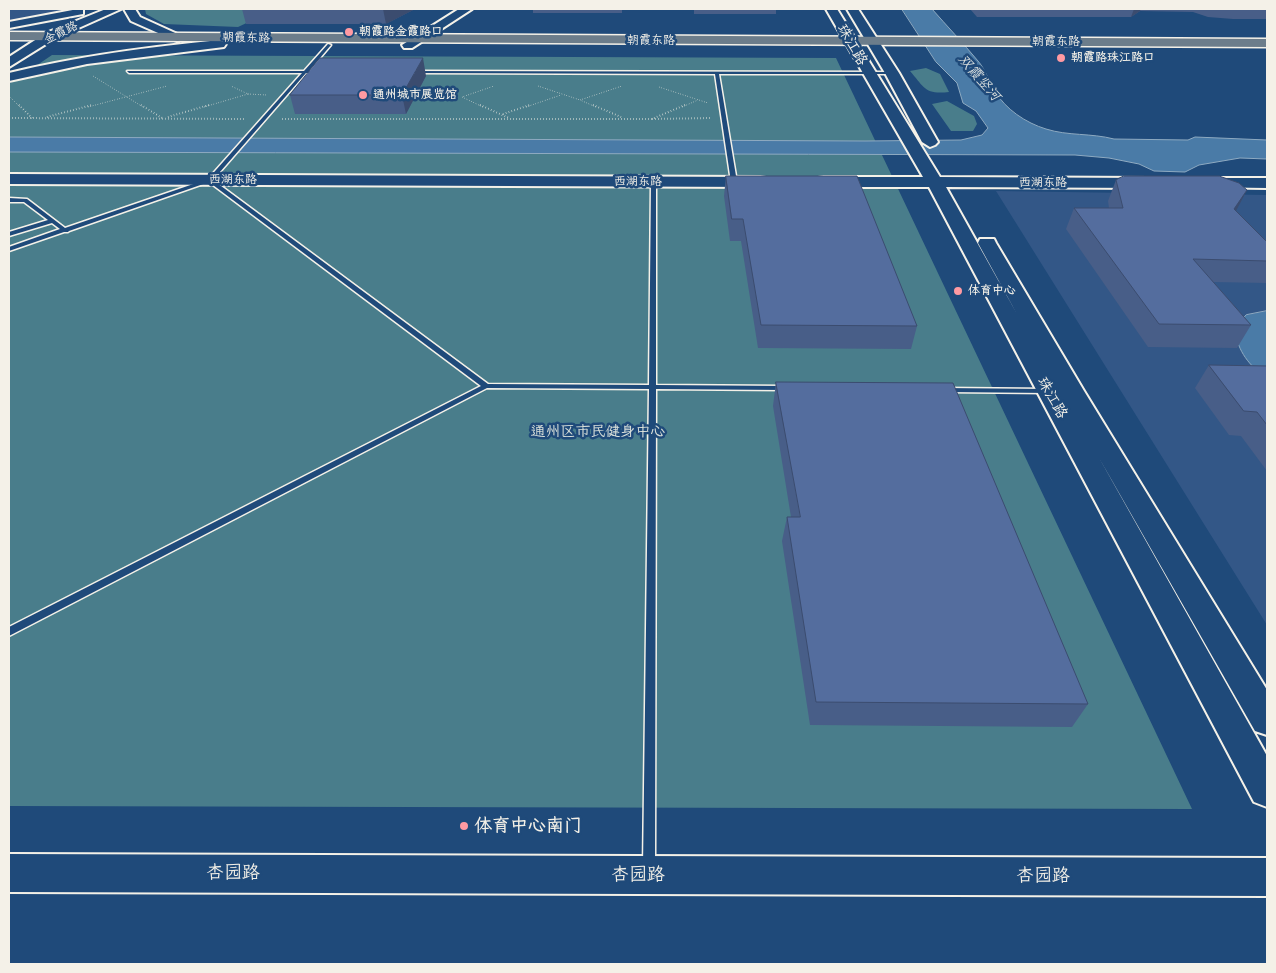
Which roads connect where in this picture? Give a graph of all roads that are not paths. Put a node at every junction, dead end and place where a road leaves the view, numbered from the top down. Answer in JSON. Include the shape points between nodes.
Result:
{"nodes":[{"id":1,"x":92,"y":9,"type":"edge"},
{"id":2,"x":100,"y":9,"type":"edge"},
{"id":3,"x":115,"y":9,"type":"edge"},
{"id":4,"x":130,"y":9,"type":"edge"},
{"id":5,"x":466,"y":9,"type":"edge"},
{"id":6,"x":831,"y":9,"type":"edge"},
{"id":7,"x":852,"y":9,"type":"edge"},
{"id":8,"x":9,"y":25,"type":"edge"},
{"id":9,"x":9,"y":36,"type":"edge"},
{"id":10,"x":50,"y":36,"type":"junction"},
{"id":11,"x":178,"y":37,"type":"junction"},
{"id":12,"x":37,"y":40,"type":"junction"},
{"id":13,"x":412,"y":42,"type":"junction"},
{"id":14,"x":1267,"y":43,"type":"edge"},
{"id":15,"x":15,"y":44,"type":"edge"},
{"id":16,"x":220,"y":44,"type":"junction"},
{"id":17,"x":329,"y":45,"type":"junction"},
{"id":18,"x":851,"y":45,"type":"junction"},
{"id":19,"x":874,"y":45,"type":"junction"},
{"id":20,"x":984,"y":46,"type":"junction"},
{"id":21,"x":1267,"y":51,"type":"edge"},
{"id":22,"x":9,"y":52,"type":"edge"},
{"id":23,"x":9,"y":63,"type":"edge"},
{"id":24,"x":129,"y":72,"type":"dead end"},
{"id":25,"x":305,"y":72,"type":"junction"},
{"id":26,"x":324,"y":72,"type":"edge"},
{"id":27,"x":403,"y":72,"type":"edge"},
{"id":28,"x":717,"y":73,"type":"junction"},
{"id":29,"x":892,"y":73,"type":"junction"},
{"id":30,"x":9,"y":77,"type":"edge"},
{"id":31,"x":727,"y":137,"type":"joint"},
{"id":32,"x":929,"y":151,"type":"junction"},
{"id":33,"x":233,"y":155,"type":"joint"},
{"id":34,"x":730,"y":157,"type":"joint"},
{"id":35,"x":9,"y":180,"type":"edge"},
{"id":36,"x":210,"y":180,"type":"junction"},
{"id":37,"x":654,"y":182,"type":"junction"},
{"id":38,"x":734,"y":182,"type":"junction"},
{"id":39,"x":772,"y":182,"type":"edge"},
{"id":40,"x":811,"y":182,"type":"edge"},
{"id":41,"x":945,"y":183,"type":"junction"},
{"id":42,"x":1169,"y":184,"type":"edge"},
{"id":43,"x":1189,"y":184,"type":"edge"},
{"id":44,"x":1267,"y":184,"type":"edge"},
{"id":45,"x":9,"y":200,"type":"edge"},
{"id":46,"x":26,"y":201,"type":"junction"},
{"id":47,"x":9,"y":206,"type":"edge"},
{"id":48,"x":52,"y":221,"type":"junction"},
{"id":49,"x":66,"y":231,"type":"junction"},
{"id":50,"x":9,"y":234,"type":"edge"},
{"id":51,"x":9,"y":249,"type":"edge"},
{"id":52,"x":486,"y":386,"type":"junction"},
{"id":53,"x":653,"y":386,"type":"junction"},
{"id":54,"x":791,"y":388,"type":"edge"},
{"id":55,"x":939,"y":390,"type":"edge"},
{"id":56,"x":1048,"y":391,"type":"junction"},
{"id":57,"x":9,"y":632,"type":"edge"},
{"id":58,"x":1267,"y":720,"type":"edge"},
{"id":59,"x":1267,"y":790,"type":"edge"},
{"id":60,"x":9,"y":872,"type":"edge"},
{"id":61,"x":649,"y":875,"type":"junction"},
{"id":62,"x":1267,"y":877,"type":"edge"}],
"edges":[{"from":1,"to":8,"type":"street"},
{"from":2,"to":12,"type":"street","name":"金霞路"},
{"from":3,"to":10,"type":"street","name":"金霞路"},
{"from":4,"to":11,"type":"street","via":[[135,19]]},
{"from":5,"to":13,"type":"street"},
{"from":6,"to":18,"type":"street","name":"珠江路"},
{"from":7,"to":19,"type":"street","name":"珠江路"},
{"from":9,"to":12,"type":"main road"},
{"from":10,"to":11,"type":"main road","name":"朝霞东路"},
{"from":10,"to":12,"type":"main road","name":"朝霞东路"},
{"from":11,"to":13,"type":"main road","name":"朝霞东路"},
{"from":12,"to":15,"type":"main road"},
{"from":12,"to":16,"type":"main road","name":"朝霞东路"},
{"from":12,"to":23,"type":"street","name":"金霞路"},
{"from":13,"to":17,"type":"main road","name":"朝霞东路"},
{"from":13,"to":18,"type":"main road","name":"朝霞东路"},
{"from":14,"to":20,"type":"main road","name":"朝霞东路"},
{"from":15,"to":22,"type":"street","name":"金霞路"},
{"from":16,"to":17,"type":"main road","name":"朝霞东路"},
{"from":16,"to":30,"type":"street","via":[[101,58]]},
{"from":17,"to":25,"type":"lane"},
{"from":18,"to":19,"type":"main road","name":"朝霞东路"},
{"from":18,"to":32,"type":"street","name":"珠江路","via":[[907,136]]},
{"from":19,"to":20,"type":"main road","name":"朝霞东路"},
{"from":19,"to":29,"type":"street","name":"珠江路"},
{"from":20,"to":21,"type":"main road","name":"朝霞东路"},
{"from":24,"to":25,"type":"lane"},
{"from":25,"to":26,"type":"lane"},
{"from":25,"to":33,"type":"lane"},
{"from":27,"to":28,"type":"lane"},
{"from":28,"to":29,"type":"lane"},
{"from":28,"to":31,"type":"lane"},
{"from":29,"to":32,"type":"street","name":"珠江路"},
{"from":31,"to":34,"type":"lane"},
{"from":32,"to":41,"type":"street","name":"珠江路"},
{"from":33,"to":36,"type":"lane"},
{"from":34,"to":38,"type":"lane"},
{"from":35,"to":36,"type":"street","name":"西湖东路"},
{"from":36,"to":37,"type":"street","name":"西湖东路"},
{"from":36,"to":49,"type":"lane"},
{"from":36,"to":52,"type":"lane"},
{"from":37,"to":38,"type":"street","name":"西湖东路"},
{"from":37,"to":53,"type":"lane"},
{"from":38,"to":39,"type":"street","name":"西湖东路"},
{"from":40,"to":41,"type":"street","name":"西湖东路"},
{"from":41,"to":42,"type":"street","name":"西湖东路"},
{"from":41,"to":56,"type":"street","name":"珠江路"},
{"from":41,"to":58,"type":"street","name":"珠江路"},
{"from":43,"to":44,"type":"street"},
{"from":45,"to":46,"type":"lane"},
{"from":46,"to":47,"type":"lane"},
{"from":46,"to":48,"type":"lane"},
{"from":48,"to":49,"type":"lane"},
{"from":48,"to":50,"type":"lane"},
{"from":49,"to":51,"type":"lane"},
{"from":52,"to":53,"type":"lane"},
{"from":52,"to":57,"type":"lane"},
{"from":53,"to":54,"type":"lane"},
{"from":53,"to":61,"type":"lane"},
{"from":55,"to":56,"type":"lane"},
{"from":56,"to":59,"type":"street","name":"珠江路"},
{"from":60,"to":61,"type":"street","name":"杏园路"},
{"from":61,"to":62,"type":"street","name":"杏园路"}]}
